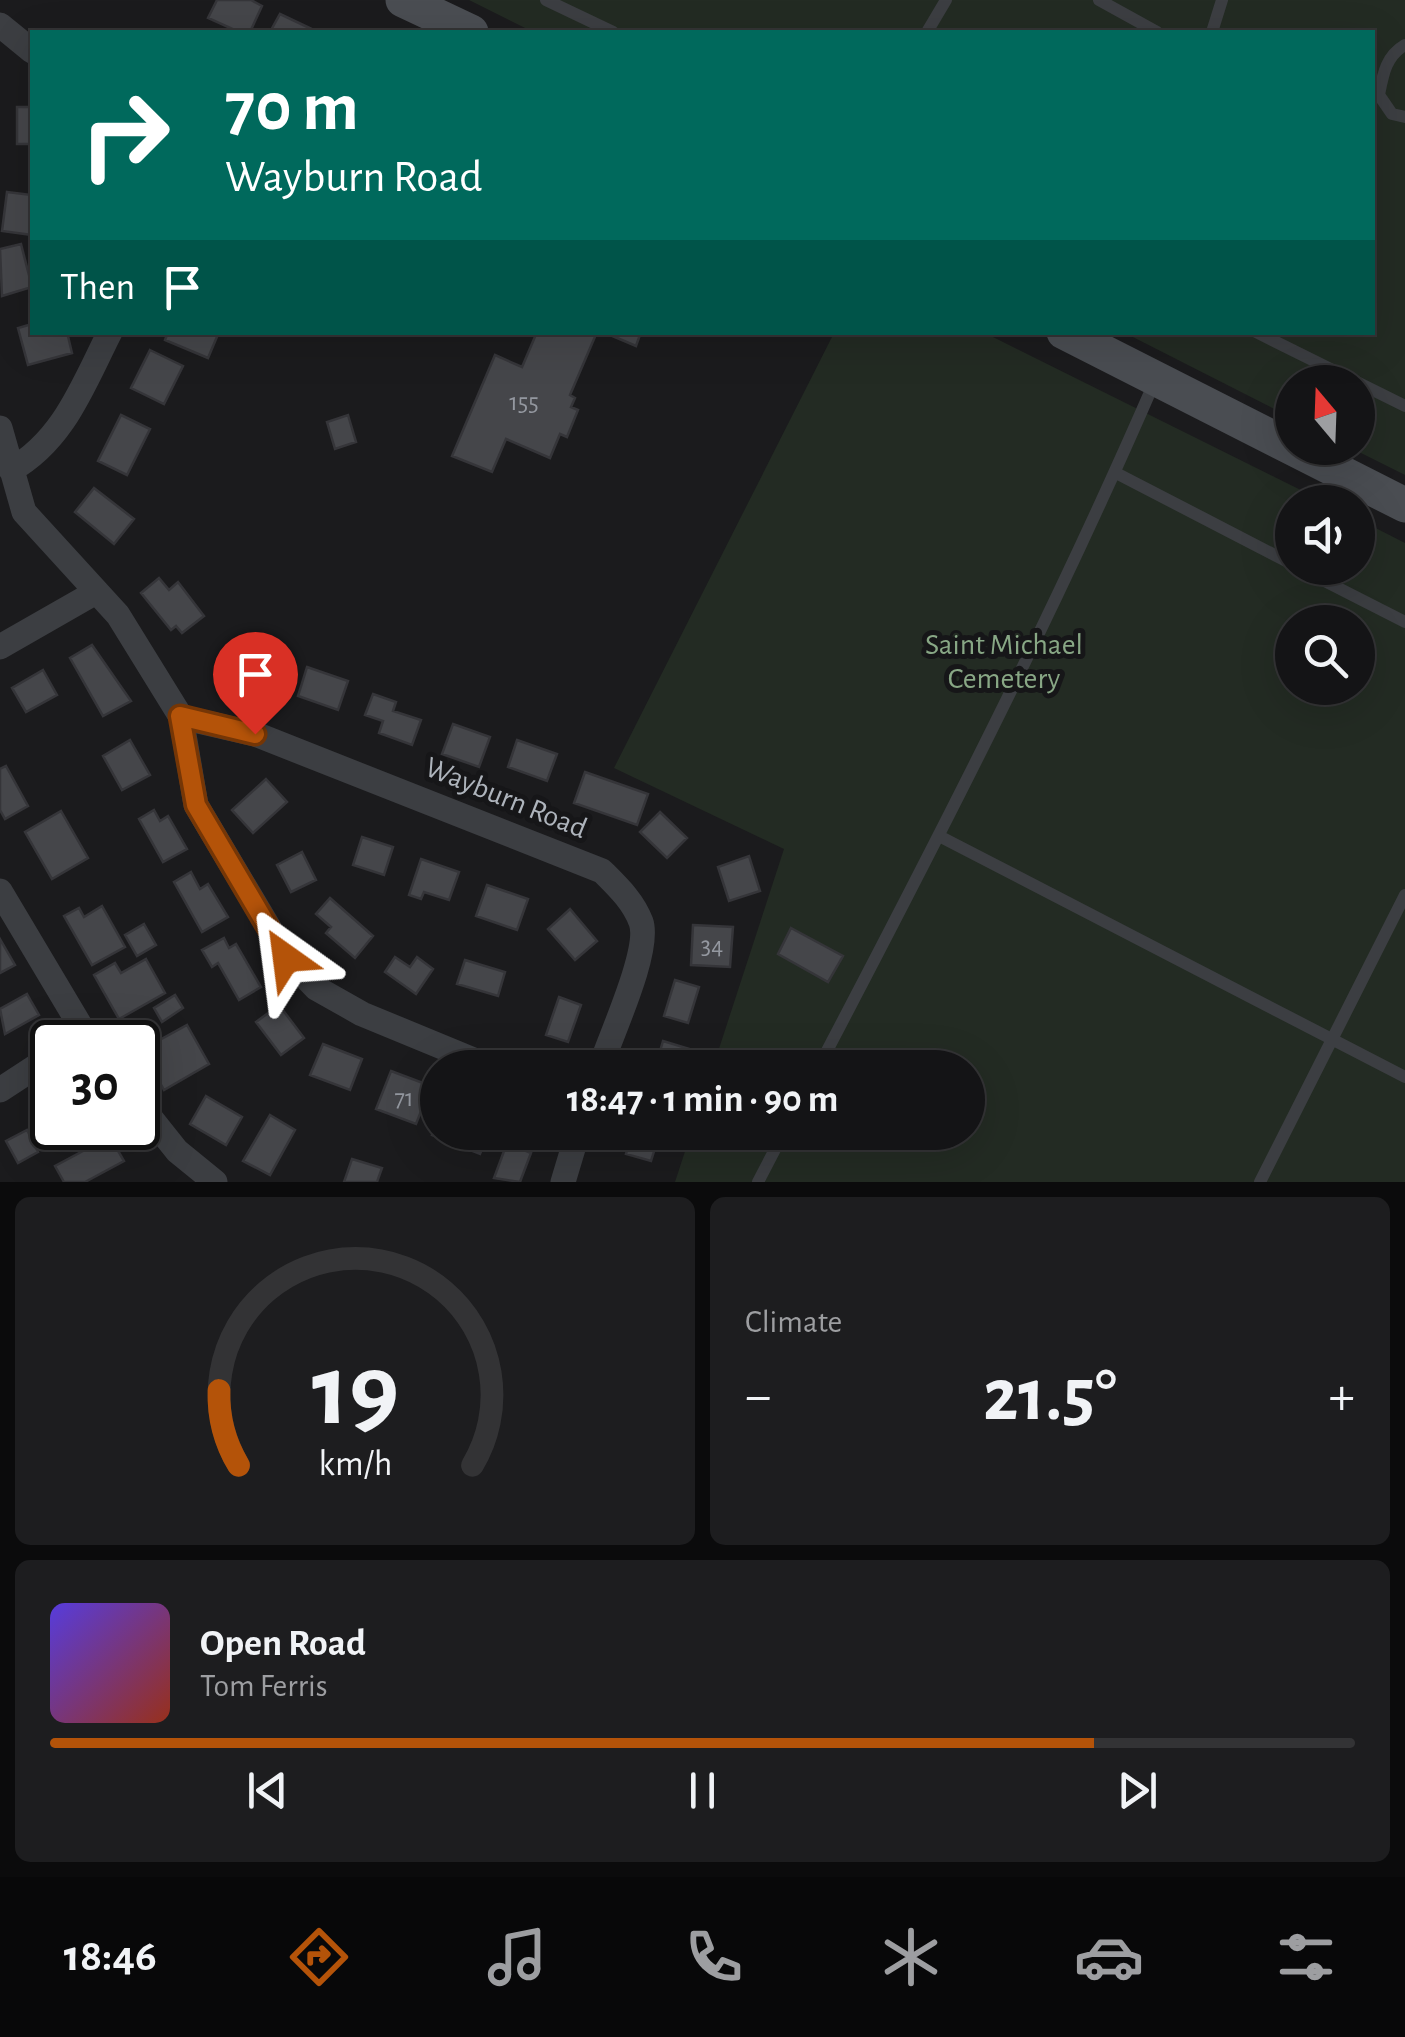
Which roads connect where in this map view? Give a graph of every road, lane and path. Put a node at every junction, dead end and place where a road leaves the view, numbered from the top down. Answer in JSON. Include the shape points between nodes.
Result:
{"nodes":[{"id":1,"x":403,"y":0,"type":"edge"},
{"id":2,"x":546,"y":0,"type":"edge"},
{"id":3,"x":946,"y":0,"type":"edge"},
{"id":4,"x":1099,"y":0,"type":"edge"},
{"id":5,"x":1222,"y":0,"type":"edge"},
{"id":6,"x":0,"y":25,"type":"edge"},
{"id":7,"x":467,"y":30,"type":"edge"},
{"id":8,"x":610,"y":30,"type":"edge"},
{"id":9,"x":928,"y":30,"type":"edge"},
{"id":10,"x":1153,"y":30,"type":"edge"},
{"id":11,"x":1213,"y":30,"type":"edge"},
{"id":12,"x":1405,"y":45,"type":"edge"},
{"id":13,"x":30,"y":49,"type":"edge"},
{"id":14,"x":1405,"y":117,"type":"edge"},
{"id":15,"x":108,"y":335,"type":"edge"},
{"id":16,"x":1070,"y":335,"type":"edge"},
{"id":17,"x":1262,"y":335,"type":"edge"},
{"id":18,"x":1156,"y":379,"type":"junction"},
{"id":19,"x":1405,"y":406,"type":"edge"},
{"id":20,"x":0,"y":428,"type":"edge"},
{"id":21,"x":10,"y":470,"type":"junction"},
{"id":22,"x":1116,"y":473,"type":"junction"},
{"id":23,"x":1405,"y":505,"type":"edge"},
{"id":24,"x":1275,"y":555,"type":"edge"},
{"id":25,"x":1332,"y":585,"type":"edge"},
{"id":26,"x":96,"y":592,"type":"junction"},
{"id":27,"x":1405,"y":622,"type":"edge"},
{"id":28,"x":0,"y":647,"type":"edge"},
{"id":29,"x":180,"y":716,"type":"junction"},
{"id":30,"x":939,"y":836,"type":"junction"},
{"id":31,"x":0,"y":891,"type":"edge"},
{"id":32,"x":1405,"y":895,"type":"edge"},
{"id":33,"x":71,"y":1020,"type":"edge"},
{"id":34,"x":1332,"y":1040,"type":"junction"},
{"id":35,"x":449,"y":1050,"type":"edge"},
{"id":36,"x":606,"y":1050,"type":"edge"},
{"id":37,"x":827,"y":1050,"type":"edge"},
{"id":38,"x":30,"y":1070,"type":"edge"},
{"id":39,"x":1405,"y":1077,"type":"edge"},
{"id":40,"x":0,"y":1090,"type":"edge"},
{"id":41,"x":160,"y":1130,"type":"edge"},
{"id":42,"x":573,"y":1150,"type":"edge"},
{"id":43,"x":775,"y":1150,"type":"edge"},
{"id":44,"x":215,"y":1182,"type":"edge"},
{"id":45,"x":563,"y":1182,"type":"edge"},
{"id":46,"x":758,"y":1182,"type":"edge"},
{"id":47,"x":1260,"y":1182,"type":"edge"}],
"edges":[{"from":1,"to":7,"type":"main road"},
{"from":2,"to":8,"type":"lane"},
{"from":3,"to":9,"type":"lane"},
{"from":4,"to":10,"type":"lane"},
{"from":5,"to":11,"type":"lane"},
{"from":6,"to":13,"type":"street"},
{"from":12,"to":14,"type":"lane","via":[[1383,72],[1380,95],[1392,114]]},
{"from":15,"to":21,"type":"street","via":[[56,434]]},
{"from":16,"to":18,"type":"main road"},
{"from":17,"to":19,"type":"lane"},
{"from":18,"to":22,"type":"lane"},
{"from":18,"to":23,"type":"main road"},
{"from":20,"to":21,"type":"street"},
{"from":21,"to":26,"type":"street","via":[[24,512]]},
{"from":22,"to":24,"type":"lane"},
{"from":22,"to":30,"type":"lane"},
{"from":25,"to":27,"type":"lane"},
{"from":26,"to":28,"type":"street"},
{"from":26,"to":29,"type":"street","via":[[125,624]]},
{"from":29,"to":35,"type":"street","via":[[196,805],[286,958],[316,988],[362,1014]]},
{"from":29,"to":36,"type":"street","name":"Wayburn Road","via":[[255,734],[602,872],[628,897],[643,926]]},
{"from":30,"to":34,"type":"lane"},
{"from":30,"to":37,"type":"lane"},
{"from":31,"to":33,"type":"street"},
{"from":32,"to":34,"type":"lane"},
{"from":34,"to":39,"type":"lane"},
{"from":34,"to":47,"type":"lane"},
{"from":38,"to":40,"type":"street"},
{"from":41,"to":44,"type":"street"},
{"from":42,"to":45,"type":"street"},
{"from":43,"to":46,"type":"lane"}]}
